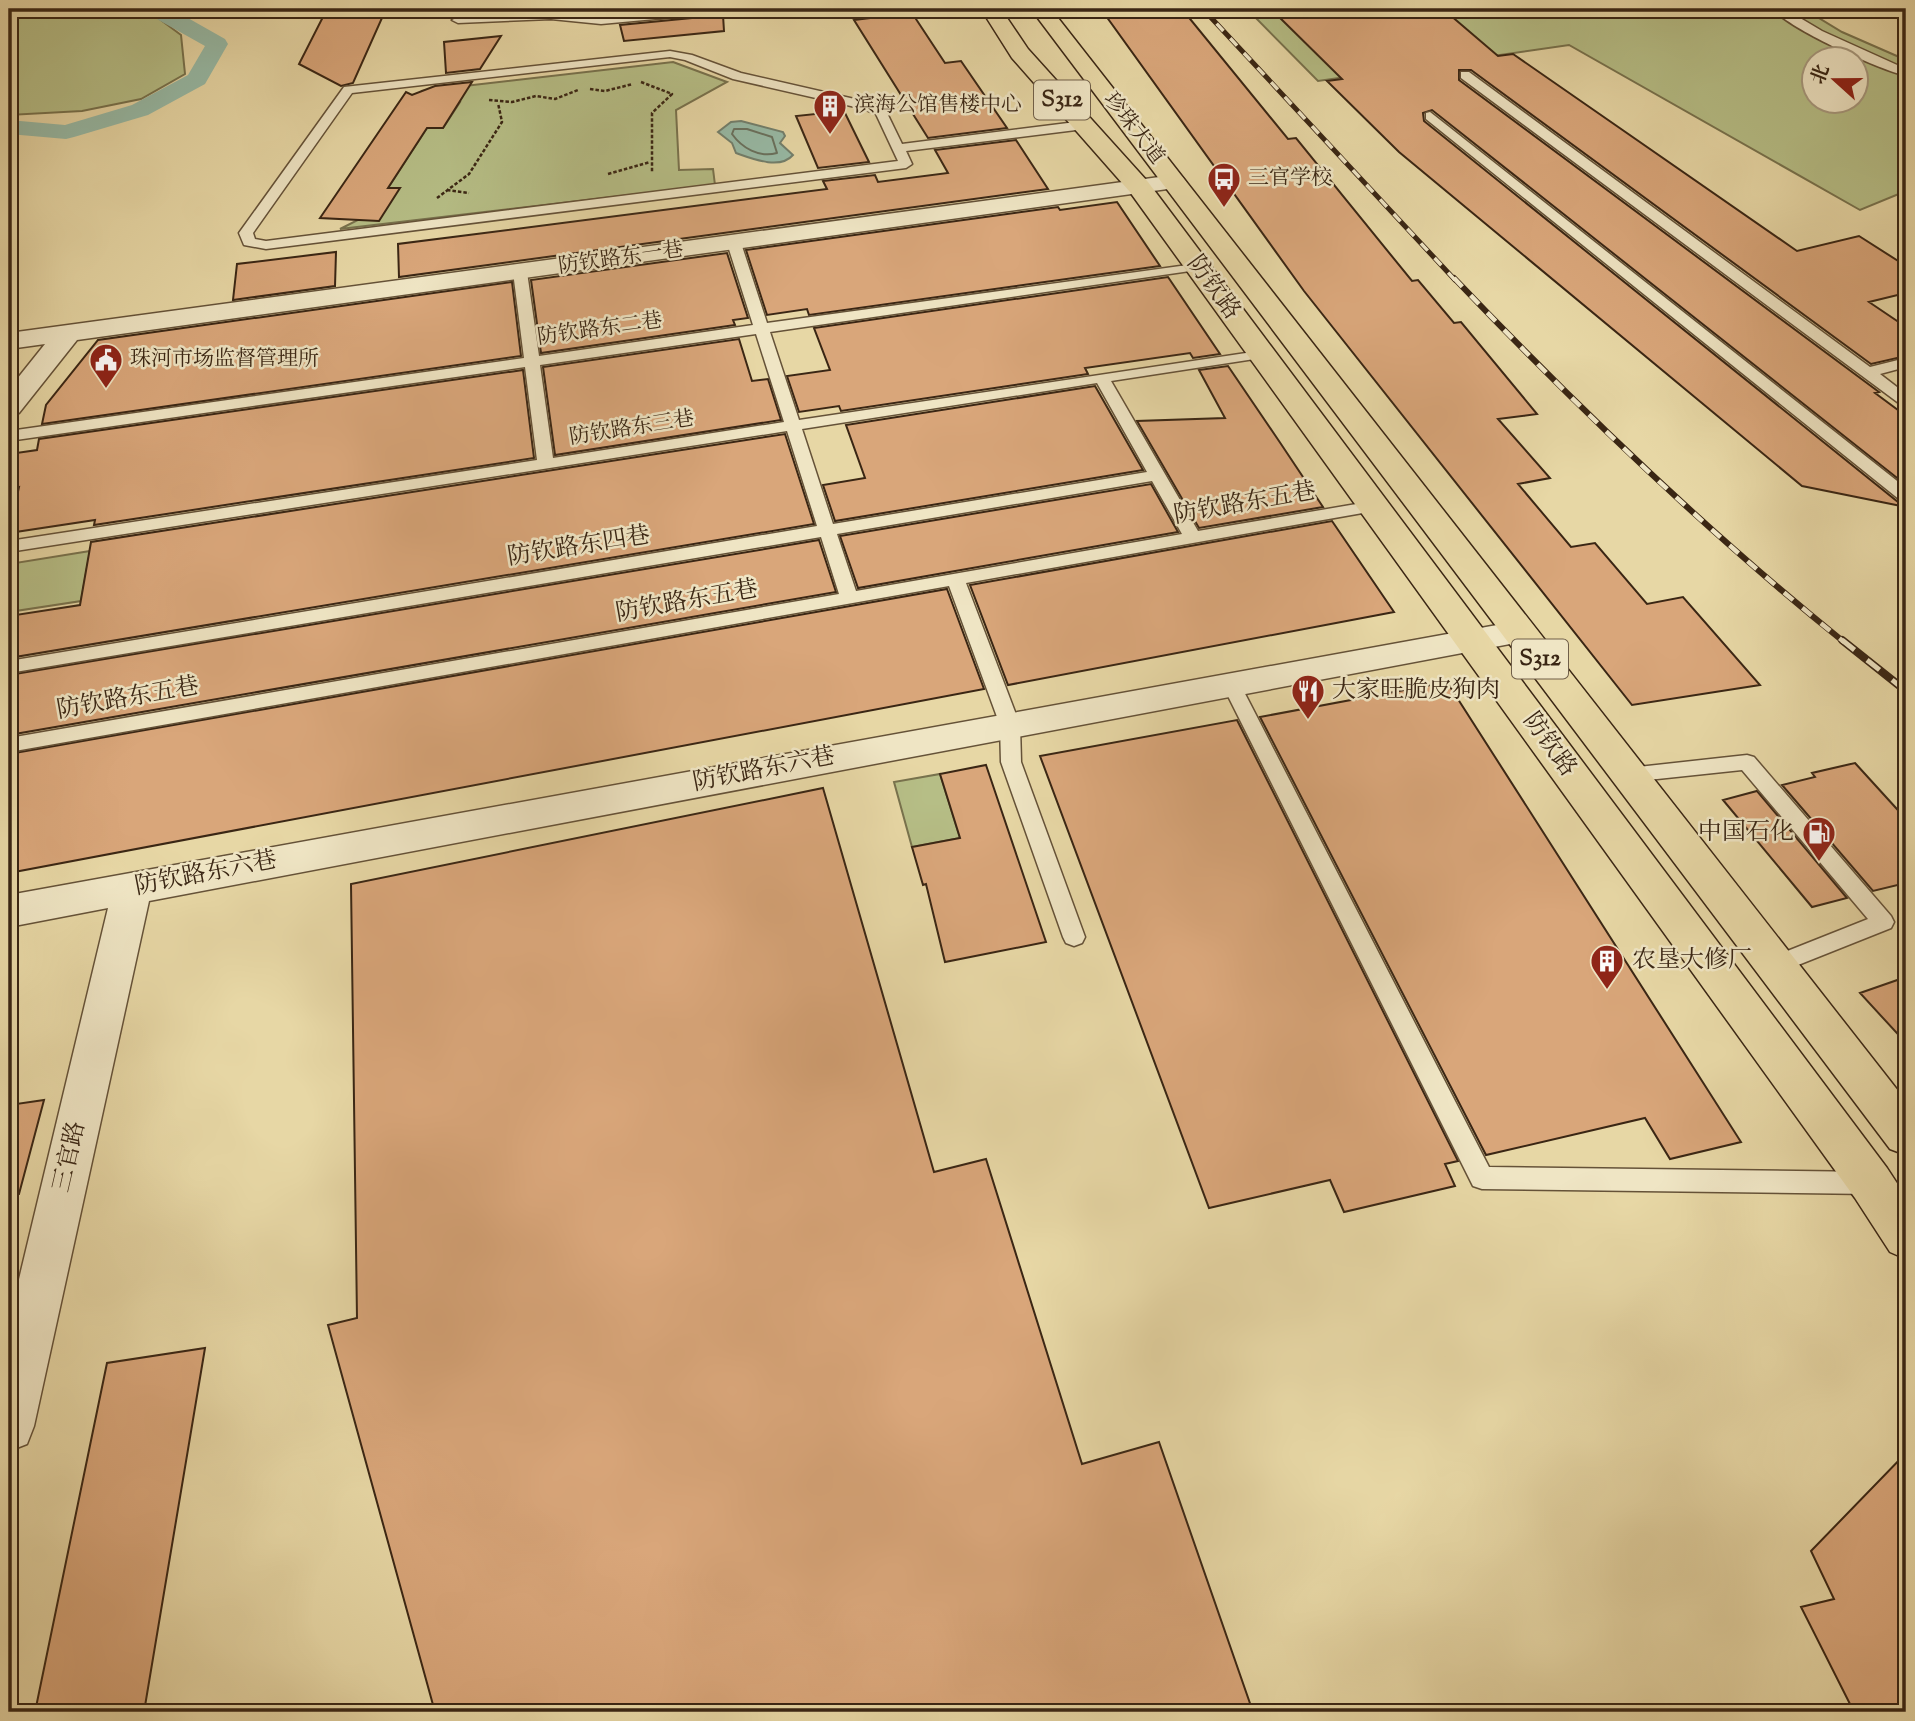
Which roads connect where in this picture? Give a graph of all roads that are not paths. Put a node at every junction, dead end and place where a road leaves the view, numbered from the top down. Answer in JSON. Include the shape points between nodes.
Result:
{"nodes":[{"id":1,"x":731,"y":9,"type":"edge"},
{"id":2,"x":991,"y":9,"type":"edge"},
{"id":3,"x":1041,"y":9,"type":"edge"},
{"id":4,"x":1779,"y":9,"type":"edge"},
{"id":5,"x":458,"y":20,"type":"dead end"},
{"id":6,"x":1906,"y":73,"type":"edge"},
{"id":7,"x":1465,"y":75,"type":"dead end"},
{"id":8,"x":1430,"y":116,"type":"dead end"},
{"id":9,"x":1084,"y":125,"type":"junction"},
{"id":10,"x":898,"y":148,"type":"junction"},
{"id":11,"x":1174,"y":182,"type":"junction"},
{"id":12,"x":1139,"y":187,"type":"junction"},
{"id":13,"x":734,"y":243,"type":"junction"},
{"id":14,"x":1197,"y":266,"type":"junction"},
{"id":15,"x":520,"y":272,"type":"junction"},
{"id":16,"x":762,"y":328,"type":"junction"},
{"id":17,"x":68,"y":333,"type":"junction"},
{"id":18,"x":9,"y":341,"type":"edge"},
{"id":19,"x":1261,"y":353,"type":"junction"},
{"id":20,"x":532,"y":361,"type":"junction"},
{"id":21,"x":1906,"y":362,"type":"edge"},
{"id":22,"x":1868,"y":373,"type":"junction"},
{"id":23,"x":1102,"y":378,"type":"junction"},
{"id":24,"x":1906,"y":401,"type":"edge"},
{"id":25,"x":9,"y":407,"type":"edge"},
{"id":26,"x":793,"y":425,"type":"junction"},
{"id":27,"x":9,"y":436,"type":"edge"},
{"id":28,"x":546,"y":464,"type":"junction"},
{"id":29,"x":1157,"y":475,"type":"junction"},
{"id":30,"x":1906,"y":496,"type":"edge"},
{"id":31,"x":1374,"y":506,"type":"junction"},
{"id":32,"x":827,"y":531,"type":"junction"},
{"id":33,"x":1193,"y":538,"type":"junction"},
{"id":34,"x":9,"y":547,"type":"edge"},
{"id":35,"x":955,"y":579,"type":"junction"},
{"id":36,"x":849,"y":598,"type":"junction"},
{"id":37,"x":1519,"y":632,"type":"junction"},
{"id":38,"x":1472,"y":640,"type":"junction"},
{"id":39,"x":9,"y":667,"type":"edge"},
{"id":40,"x":1231,"y":684,"type":"junction"},
{"id":41,"x":1010,"y":725,"type":"junction"},
{"id":42,"x":9,"y":745,"type":"edge"},
{"id":43,"x":1629,"y":775,"type":"junction"},
{"id":44,"x":132,"y":888,"type":"junction"},
{"id":45,"x":9,"y":911,"type":"edge"},
{"id":46,"x":1074,"y":937,"type":"dead end"},
{"id":47,"x":1775,"y":965,"type":"junction"},
{"id":48,"x":1906,"y":1135,"type":"edge"},
{"id":49,"x":1871,"y":1183,"type":"junction"},
{"id":50,"x":1906,"y":1237,"type":"edge"},
{"id":51,"x":15,"y":1377,"type":"edge"},
{"id":52,"x":9,"y":1426,"type":"edge"}],
"edges":[{"from":1,"to":5,"type":"lane","via":[[601,21],[551,16]]},
{"from":2,"to":9,"type":"main road","name":"珍珠大道","number":"S312","via":[[1020,53]]},
{"from":3,"to":11,"type":"main road","name":"珍珠大道","number":"S312"},
{"from":4,"to":6,"type":"lane","via":[[1804,27]]},
{"from":7,"to":22,"type":"lane"},
{"from":8,"to":30,"type":"lane"},
{"from":9,"to":10,"type":"lane"},
{"from":9,"to":12,"type":"main road","name":"珍珠大道","number":"S312"},
{"from":10,"to":10,"type":"lane","via":[[906,164],[266,245],[249,242],[246,233],[348,90],[670,54],[737,76],[881,111]]},
{"from":11,"to":12,"type":"street","name":"防钦路东一巷"},
{"from":11,"to":37,"type":"main road","name":"防钦路","number":"S312"},
{"from":12,"to":13,"type":"street","name":"防钦路东一巷"},
{"from":12,"to":14,"type":"main road","name":"防钦路","number":"S312"},
{"from":13,"to":15,"type":"street","name":"防钦路东一巷"},
{"from":13,"to":16,"type":"lane"},
{"from":14,"to":16,"type":"lane","name":"防钦路东二巷"},
{"from":14,"to":19,"type":"main road","name":"防钦路","number":"S312"},
{"from":15,"to":17,"type":"street","name":"防钦路东一巷"},
{"from":15,"to":20,"type":"lane"},
{"from":16,"to":20,"type":"lane","name":"防钦路东二巷"},
{"from":16,"to":26,"type":"lane"},
{"from":17,"to":18,"type":"street","name":"防钦路东一巷"},
{"from":17,"to":25,"type":"street"},
{"from":19,"to":23,"type":"lane","name":"防钦路东三巷"},
{"from":19,"to":31,"type":"main road","name":"防钦路","number":"S312"},
{"from":20,"to":27,"type":"lane","name":"防钦路东二巷"},
{"from":20,"to":28,"type":"lane"},
{"from":21,"to":22,"type":"lane"},
{"from":22,"to":24,"type":"lane"},
{"from":23,"to":26,"type":"lane","name":"防钦路东三巷"},
{"from":23,"to":29,"type":"lane"},
{"from":26,"to":28,"type":"lane","name":"防钦路东三巷"},
{"from":26,"to":32,"type":"lane"},
{"from":28,"to":34,"type":"lane","name":"防钦路东三巷"},
{"from":29,"to":32,"type":"lane","name":"防钦路东四巷"},
{"from":29,"to":33,"type":"lane"},
{"from":31,"to":33,"type":"lane","name":"防钦路东五巷"},
{"from":31,"to":38,"type":"main road","name":"防钦路","number":"S312"},
{"from":32,"to":36,"type":"lane"},
{"from":32,"to":39,"type":"lane","name":"防钦路东四巷"},
{"from":33,"to":35,"type":"lane","name":"防钦路东五巷"},
{"from":35,"to":36,"type":"lane","name":"防钦路东五巷"},
{"from":35,"to":41,"type":"lane"},
{"from":36,"to":42,"type":"lane","name":"防钦路东五巷"},
{"from":37,"to":38,"type":"street","name":"防钦路东六巷"},
{"from":37,"to":43,"type":"main road","name":"防钦路","number":"S312"},
{"from":38,"to":40,"type":"street","name":"防钦路东六巷"},
{"from":38,"to":49,"type":"main road","name":"防钦路","number":"S312"},
{"from":40,"to":41,"type":"street","name":"防钦路东六巷"},
{"from":40,"to":49,"type":"lane","via":[[1482,1178]]},
{"from":41,"to":44,"type":"street","name":"防钦路东六巷"},
{"from":41,"to":46,"type":"lane","via":[[1011,762]]},
{"from":43,"to":47,"type":"main road","name":"防钦路","number":"S312"},
{"from":43,"to":47,"type":"lane","via":[[1747,762],[1883,922]]},
{"from":44,"to":45,"type":"street","name":"防钦路东六巷"},
{"from":44,"to":51,"type":"street","name":"三官路"},
{"from":47,"to":48,"type":"main road","name":"防钦路","number":"S312"},
{"from":49,"to":50,"type":"main road","name":"防钦路","number":"S312"},
{"from":51,"to":52,"type":"street","name":"三官路"}]}
